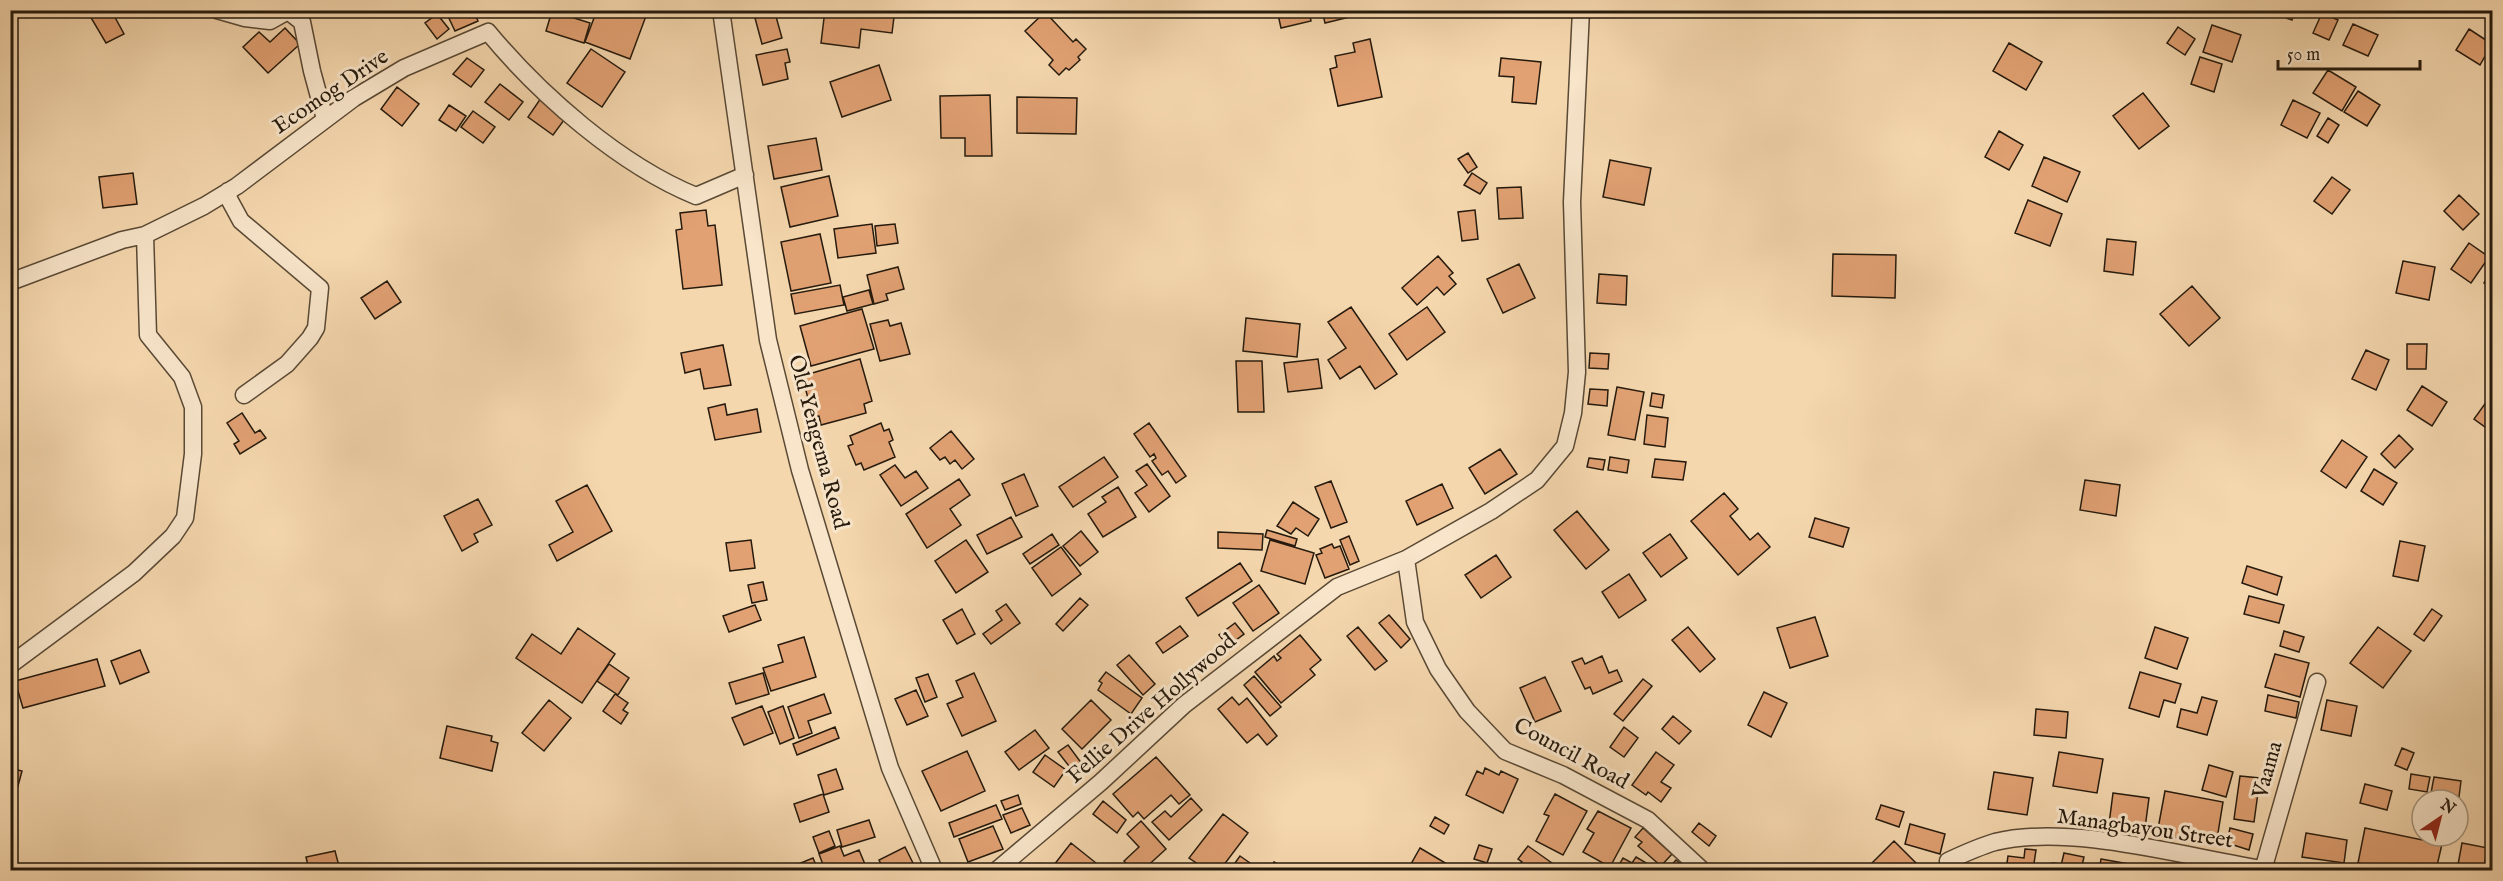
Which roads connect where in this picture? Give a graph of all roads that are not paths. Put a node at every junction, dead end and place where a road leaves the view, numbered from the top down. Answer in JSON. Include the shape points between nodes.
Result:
{"nodes":[{"id":1,"x":217,"y":10,"type":"edge"},
{"id":2,"x":721,"y":10,"type":"edge"},
{"id":3,"x":1581,"y":10,"type":"edge"},
{"id":4,"x":325,"y":119,"type":"junction"},
{"id":5,"x":745,"y":176,"type":"junction"},
{"id":6,"x":228,"y":191,"type":"junction"},
{"id":7,"x":144,"y":236,"type":"junction"},
{"id":8,"x":10,"y":282,"type":"edge"},
{"id":9,"x":244,"y":395,"type":"dead end"},
{"id":10,"x":1406,"y":559,"type":"junction"},
{"id":11,"x":10,"y":665,"type":"edge"},
{"id":12,"x":2317,"y":682,"type":"dead end"},
{"id":13,"x":1948,"y":861,"type":"dead end"},
{"id":14,"x":934,"y":870,"type":"edge"},
{"id":15,"x":997,"y":870,"type":"edge"},
{"id":16,"x":1702,"y":870,"type":"edge"},
{"id":17,"x":2264,"y":870,"type":"edge"},
{"id":18,"x":2268,"y":870,"type":"edge"}],
"edges":[{"from":1,"to":4,"type":"street","via":[[270,21],[288,11],[302,22]]},
{"from":2,"to":5,"type":"street","name":"Old Yengema Road"},
{"from":3,"to":10,"type":"street","name":"Fellie Drive Hollywood","via":[[1572,202],[1577,372],[1565,446],[1537,480]]},
{"from":4,"to":5,"type":"street","name":"Ecomog Drive","via":[[404,68],[488,32],[512,61],[605,143],[668,184],[696,196]]},
{"from":4,"to":6,"type":"street","name":"Ecomog Drive"},
{"from":5,"to":14,"type":"street","name":"Old Yengema Road","via":[[768,340],[800,470],[891,768]]},
{"from":6,"to":7,"type":"street","name":"Ecomog Drive"},
{"from":6,"to":9,"type":"street","via":[[241,221],[320,288],[316,328],[310,338],[287,364]]},
{"from":7,"to":8,"type":"street","name":"Ecomog Drive","via":[[122,240]]},
{"from":7,"to":11,"type":"street","via":[[148,335],[182,377],[193,407],[193,454],[185,518],[173,536],[134,573]]},
{"from":10,"to":15,"type":"street","name":"Fellie Drive Hollywood","via":[[1337,587],[1184,705]]},
{"from":10,"to":16,"type":"street","name":"Council Road","via":[[1415,622],[1438,669],[1475,719],[1505,750],[1563,775],[1648,820]]},
{"from":12,"to":17,"type":"street","name":"Vaama"},
{"from":13,"to":17,"type":"street","name":"Managbayou Street","via":[[1996,842],[2069,838]]},
{"from":17,"to":18,"type":"street","name":"Managbayou Street"}]}
